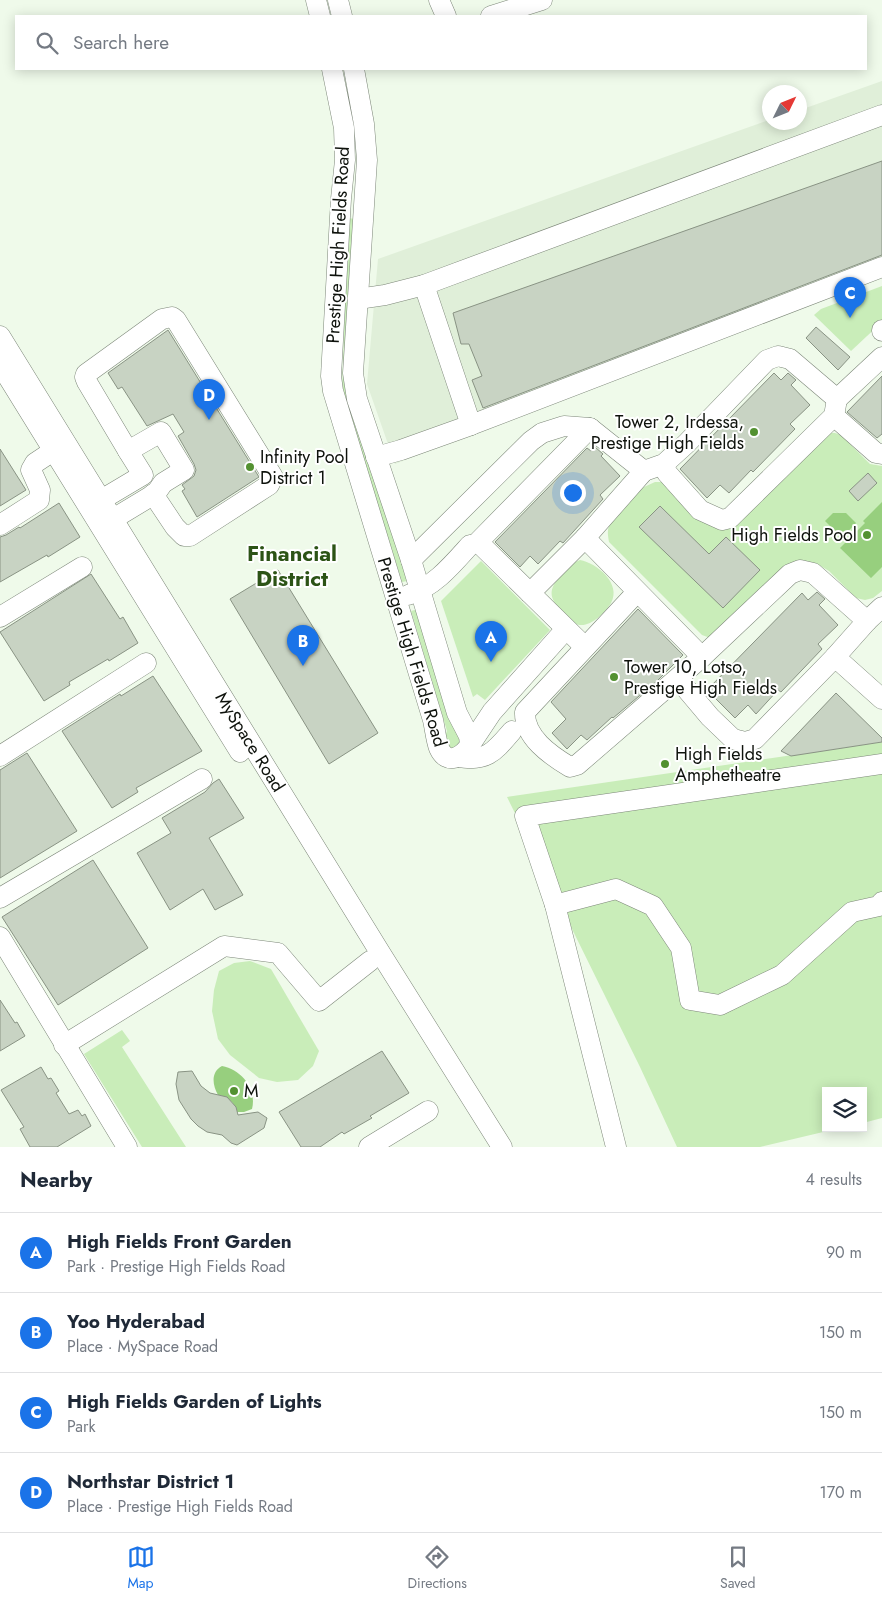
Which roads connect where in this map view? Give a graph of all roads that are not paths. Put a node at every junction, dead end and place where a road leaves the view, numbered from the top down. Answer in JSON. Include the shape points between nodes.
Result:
{"nodes":[{"id":1,"x":316,"y":0,"type":"edge"},
{"id":2,"x":338,"y":0,"type":"edge"},
{"id":3,"x":439,"y":0,"type":"edge"},
{"id":4,"x":542,"y":0,"type":"edge"},
{"id":5,"x":320,"y":15,"type":"edge"},
{"id":6,"x":342,"y":15,"type":"edge"},
{"id":7,"x":446,"y":15,"type":"edge"},
{"id":8,"x":494,"y":15,"type":"edge"},
{"id":9,"x":332,"y":70,"type":"edge"},
{"id":10,"x":354,"y":70,"type":"edge"},
{"id":11,"x":882,"y":115,"type":"edge"},
{"id":12,"x":341,"y":199,"type":"junction"},
{"id":13,"x":364,"y":202,"type":"junction"},
{"id":14,"x":882,"y":267,"type":"edge"},
{"id":15,"x":424,"y":285,"type":"junction"},
{"id":16,"x":358,"y":299,"type":"junction"},
{"id":17,"x":0,"y":336,"type":"edge"},
{"id":18,"x":882,"y":357,"type":"edge"},
{"id":19,"x":0,"y":364,"type":"edge"},
{"id":20,"x":836,"y":407,"type":"junction"},
{"id":21,"x":471,"y":425,"type":"junction"},
{"id":22,"x":590,"y":428,"type":"junction"},
{"id":23,"x":53,"y":451,"type":"junction"},
{"id":24,"x":128,"y":451,"type":"junction"},
{"id":25,"x":882,"y":454,"type":"edge"},
{"id":26,"x":376,"y":457,"type":"junction"},
{"id":27,"x":664,"y":464,"type":"junction"},
{"id":28,"x":644,"y":471,"type":"junction"},
{"id":29,"x":77,"y":475,"type":"junction"},
{"id":30,"x":153,"y":494,"type":"junction"},
{"id":31,"x":101,"y":500,"type":"junction"},
{"id":32,"x":113,"y":520,"type":"junction"},
{"id":33,"x":0,"y":525,"type":"edge"},
{"id":34,"x":585,"y":538,"type":"junction"},
{"id":35,"x":473,"y":551,"type":"dead end"},
{"id":36,"x":410,"y":560,"type":"junction"},
{"id":37,"x":82,"y":567,"type":"dead end"},
{"id":38,"x":420,"y":592,"type":"junction"},
{"id":39,"x":637,"y":592,"type":"junction"},
{"id":40,"x":530,"y":593,"type":"junction"},
{"id":41,"x":396,"y":599,"type":"junction"},
{"id":42,"x":882,"y":606,"type":"edge"},
{"id":43,"x":0,"y":617,"type":"edge"},
{"id":44,"x":867,"y":621,"type":"junction"},
{"id":45,"x":566,"y":629,"type":"junction"},
{"id":46,"x":585,"y":647,"type":"junction"},
{"id":47,"x":835,"y":657,"type":"junction"},
{"id":48,"x":702,"y":658,"type":"junction"},
{"id":49,"x":146,"y":663,"type":"dead end"},
{"id":50,"x":678,"y":679,"type":"junction"},
{"id":51,"x":882,"y":699,"type":"edge"},
{"id":52,"x":512,"y":731,"type":"dead end"},
{"id":53,"x":464,"y":751,"type":"junction"},
{"id":54,"x":0,"y":756,"type":"edge"},
{"id":55,"x":882,"y":764,"type":"edge"},
{"id":56,"x":202,"y":779,"type":"dead end"},
{"id":57,"x":0,"y":898,"type":"edge"},
{"id":58,"x":882,"y":902,"type":"edge"},
{"id":59,"x":555,"y":905,"type":"junction"},
{"id":60,"x":0,"y":937,"type":"edge"},
{"id":61,"x":370,"y":961,"type":"junction"},
{"id":62,"x":64,"y":1045,"type":"junction"},
{"id":63,"x":428,"y":1112,"type":"dead end"},
{"id":64,"x":127,"y":1147,"type":"edge"},
{"id":65,"x":369,"y":1147,"type":"edge"},
{"id":66,"x":486,"y":1147,"type":"edge"},
{"id":67,"x":502,"y":1147,"type":"edge"},
{"id":68,"x":616,"y":1147,"type":"edge"}],
"edges":[{"from":1,"to":5,"type":"street"},
{"from":2,"to":6,"type":"street"},
{"from":3,"to":7,"type":"street"},
{"from":4,"to":8,"type":"street"},
{"from":9,"to":12,"type":"street","name":"Prestige High Fields Road","via":[[344,128]]},
{"from":10,"to":13,"type":"street","name":"Prestige High Fields Road","via":[[367,160]]},
{"from":11,"to":15,"type":"street"},
{"from":12,"to":13,"type":"street"},
{"from":12,"to":41,"type":"street","name":"Prestige High Fields Road","via":[[331,376],[333,391]]},
{"from":13,"to":16,"type":"street","name":"Prestige High Fields Road"},
{"from":14,"to":21,"type":"street"},
{"from":15,"to":16,"type":"street"},
{"from":15,"to":21,"type":"street"},
{"from":16,"to":26,"type":"street","name":"Prestige High Fields Road","via":[[354,386]]},
{"from":17,"to":29,"type":"street","name":"MySpace Road"},
{"from":18,"to":20,"type":"street"},
{"from":19,"to":23,"type":"street","name":"MySpace Road"},
{"from":20,"to":25,"type":"street","via":[[876,454]]},
{"from":20,"to":27,"type":"street","via":[[790,359],[778,356],[767,360]]},
{"from":20,"to":27,"type":"street","via":[[730,518],[722,520],[700,510],[667,473]]},
{"from":21,"to":26,"type":"street"},
{"from":22,"to":28,"type":"street"},
{"from":22,"to":36,"type":"street","via":[[564,426],[542,433],[531,441]]},
{"from":22,"to":40,"type":"street","via":[[478,542]]},
{"from":23,"to":29,"type":"street","name":"MySpace Road"},
{"from":23,"to":33,"type":"street","via":[[35,463],[32,470],[40,490],[39,500]]},
{"from":24,"to":30,"type":"street","via":[[161,432],[184,470],[163,483]]},
{"from":24,"to":30,"type":"street","via":[[85,377],[162,319],[172,317],[273,477],[269,485],[190,536],[184,536],[175,527]]},
{"from":24,"to":31,"type":"street","via":[[143,475]]},
{"from":26,"to":36,"type":"street","name":"Prestige High Fields Road"},
{"from":27,"to":28,"type":"street"},
{"from":28,"to":34,"type":"street"},
{"from":29,"to":31,"type":"street","name":"MySpace Road"},
{"from":29,"to":61,"type":"street","name":"MySpace Road"},
{"from":30,"to":32,"type":"street"},
{"from":31,"to":32,"type":"street","name":"MySpace Road"},
{"from":32,"to":67,"type":"street","name":"MySpace Road"},
{"from":34,"to":39,"type":"street"},
{"from":34,"to":40,"type":"street"},
{"from":35,"to":38,"type":"street"},
{"from":36,"to":38,"type":"street","name":"Prestige High Fields Road"},
{"from":37,"to":43,"type":"street"},
{"from":38,"to":41,"type":"street"},
{"from":38,"to":53,"type":"street","name":"Prestige High Fields Road","via":[[458,712],[469,736]]},
{"from":39,"to":46,"type":"street"},
{"from":39,"to":48,"type":"street"},
{"from":40,"to":45,"type":"street"},
{"from":41,"to":53,"type":"street","name":"Prestige High Fields Road","via":[[438,746],[449,758]]},
{"from":42,"to":44,"type":"street"},
{"from":44,"to":47,"type":"street"},
{"from":44,"to":48,"type":"street","via":[[813,573],[800,570],[790,574]]},
{"from":45,"to":46,"type":"street"},
{"from":45,"to":53,"type":"street","via":[[492,712]]},
{"from":46,"to":50,"type":"street","via":[[525,712],[525,722],[541,746],[570,767],[577,765]]},
{"from":47,"to":50,"type":"street","via":[[755,739],[745,742],[733,739]]},
{"from":47,"to":51,"type":"street"},
{"from":48,"to":50,"type":"street"},
{"from":49,"to":54,"type":"street"},
{"from":52,"to":53,"type":"street","via":[[484,757],[476,759]]},
{"from":55,"to":59,"type":"street","via":[[525,816]]},
{"from":56,"to":57,"type":"street"},
{"from":58,"to":59,"type":"street","via":[[880,906],[852,912],[782,975],[720,1005],[690,1000],[680,948],[653,906],[616,889]]},
{"from":59,"to":68,"type":"street"},
{"from":60,"to":62,"type":"street"},
{"from":61,"to":62,"type":"street","via":[[319,1001],[278,954],[224,946]]},
{"from":61,"to":66,"type":"street","name":"MySpace Road"},
{"from":62,"to":64,"type":"street"},
{"from":63,"to":65,"type":"street"}]}
